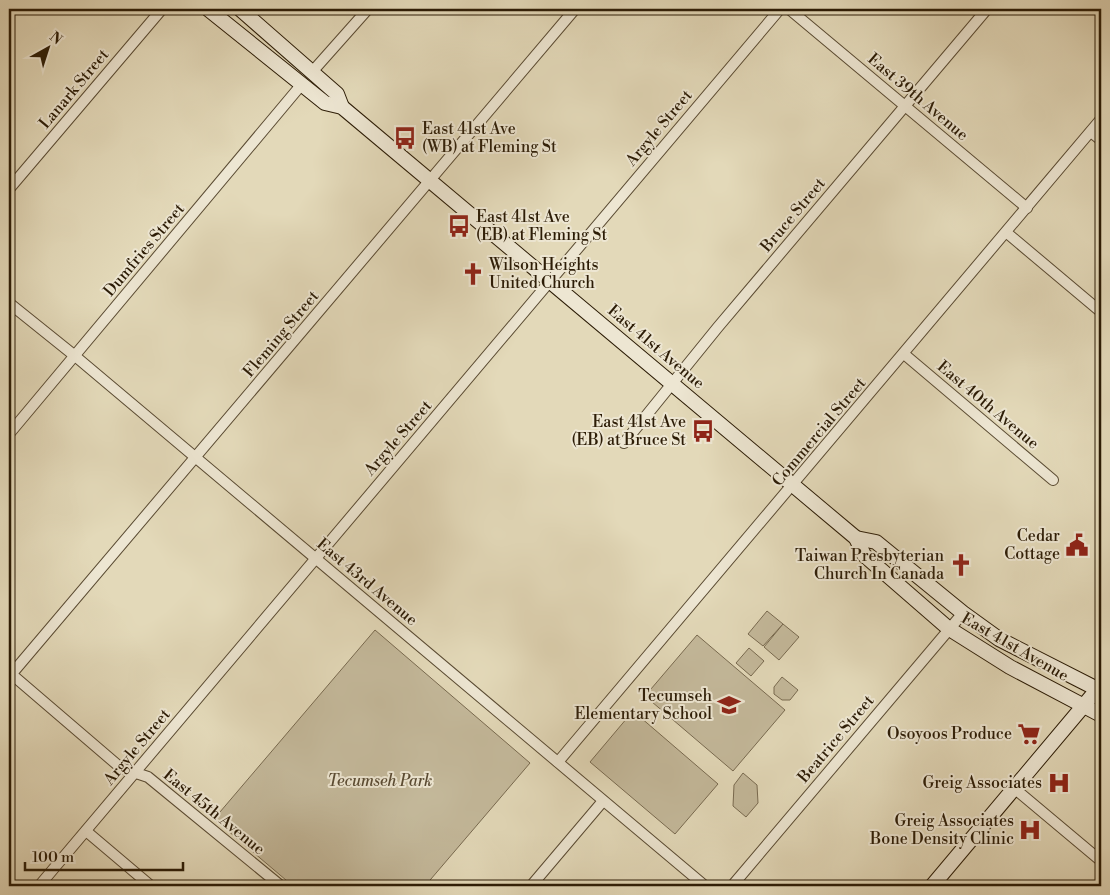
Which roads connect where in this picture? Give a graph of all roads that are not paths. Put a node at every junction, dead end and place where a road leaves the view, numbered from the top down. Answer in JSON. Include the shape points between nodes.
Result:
{"nodes":[{"id":1,"x":162,"y":9,"type":"edge"},
{"id":2,"x":208,"y":9,"type":"edge"},
{"id":3,"x":240,"y":9,"type":"edge"},
{"id":4,"x":368,"y":9,"type":"edge"},
{"id":5,"x":575,"y":9,"type":"edge"},
{"id":6,"x":780,"y":9,"type":"edge"},
{"id":7,"x":789,"y":9,"type":"edge"},
{"id":8,"x":987,"y":9,"type":"edge"},
{"id":9,"x":312,"y":72,"type":"junction"},
{"id":10,"x":302,"y":84,"type":"junction"},
{"id":11,"x":905,"y":106,"type":"junction"},
{"id":12,"x":342,"y":107,"type":"junction"},
{"id":13,"x":1101,"y":119,"type":"edge"},
{"id":14,"x":1091,"y":132,"type":"junction"},
{"id":15,"x":1101,"y":140,"type":"edge"},
{"id":16,"x":429,"y":180,"type":"junction"},
{"id":17,"x":9,"y":189,"type":"edge"},
{"id":18,"x":1027,"y":208,"type":"junction"},
{"id":19,"x":1007,"y":233,"type":"junction"},
{"id":20,"x":550,"y":281,"type":"junction"},
{"id":21,"x":9,"y":303,"type":"edge"},
{"id":22,"x":1101,"y":312,"type":"edge"},
{"id":23,"x":904,"y":354,"type":"junction"},
{"id":24,"x":75,"y":356,"type":"junction"},
{"id":25,"x":672,"y":383,"type":"junction"},
{"id":26,"x":9,"y":434,"type":"edge"},
{"id":27,"x":624,"y":443,"type":"dead end"},
{"id":28,"x":195,"y":458,"type":"junction"},
{"id":29,"x":1053,"y":480,"type":"dead end"},
{"id":30,"x":793,"y":485,"type":"junction"},
{"id":31,"x":856,"y":538,"type":"junction"},
{"id":32,"x":315,"y":558,"type":"junction"},
{"id":33,"x":964,"y":613,"type":"junction"},
{"id":34,"x":948,"y":628,"type":"junction"},
{"id":35,"x":10,"y":674,"type":"edge"},
{"id":36,"x":1100,"y":688,"type":"edge"},
{"id":37,"x":1084,"y":706,"type":"junction"},
{"id":38,"x":1101,"y":715,"type":"edge"},
{"id":39,"x":558,"y":762,"type":"junction"},
{"id":40,"x":136,"y":773,"type":"junction"},
{"id":41,"x":1014,"y":788,"type":"junction"},
{"id":42,"x":603,"y":801,"type":"junction"},
{"id":43,"x":86,"y":831,"type":"junction"},
{"id":44,"x":1101,"y":861,"type":"edge"},
{"id":45,"x":40,"y":886,"type":"edge"},
{"id":46,"x":151,"y":886,"type":"edge"},
{"id":47,"x":281,"y":886,"type":"edge"},
{"id":48,"x":531,"y":886,"type":"edge"},
{"id":49,"x":705,"y":886,"type":"edge"},
{"id":50,"x":732,"y":886,"type":"edge"},
{"id":51,"x":932,"y":886,"type":"edge"}],
"edges":[{"from":1,"to":17,"type":"street","name":"Lanark Street"},
{"from":2,"to":10,"type":"main road","name":"East 41st Avenue"},
{"from":3,"to":9,"type":"main road","name":"East 41st Avenue"},
{"from":4,"to":9,"type":"street"},
{"from":5,"to":16,"type":"street","name":"Fleming Street"},
{"from":6,"to":20,"type":"street","name":"Argyle Street"},
{"from":7,"to":11,"type":"street","name":"East 39th Avenue"},
{"from":8,"to":11,"type":"street","name":"Bruce Street"},
{"from":9,"to":12,"type":"main road","name":"East 41st Avenue","via":[[337,94]]},
{"from":10,"to":12,"type":"main road","name":"East 41st Avenue","via":[[325,103]]},
{"from":10,"to":24,"type":"street","name":"Dumfries Street"},
{"from":11,"to":18,"type":"street","name":"East 39th Avenue"},
{"from":11,"to":25,"type":"street","name":"Bruce Street"},
{"from":12,"to":16,"type":"main road","name":"East 41st Avenue"},
{"from":13,"to":14,"type":"street","name":"Commercial Street"},
{"from":14,"to":15,"type":"street"},
{"from":14,"to":18,"type":"street","name":"Commercial Street"},
{"from":16,"to":20,"type":"main road","name":"East 41st Avenue"},
{"from":16,"to":28,"type":"street","name":"Fleming Street"},
{"from":18,"to":19,"type":"street","name":"Commercial Street"},
{"from":19,"to":22,"type":"street"},
{"from":19,"to":23,"type":"street","name":"Commercial Street"},
{"from":20,"to":25,"type":"main road","name":"East 41st Avenue"},
{"from":20,"to":32,"type":"street","name":"Argyle Street"},
{"from":21,"to":24,"type":"street","name":"East 43rd Avenue"},
{"from":23,"to":29,"type":"street","name":"East 40th Avenue"},
{"from":23,"to":30,"type":"street","name":"Commercial Street"},
{"from":24,"to":26,"type":"street","name":"Dumfries Street"},
{"from":24,"to":28,"type":"street","name":"East 43rd Avenue"},
{"from":25,"to":27,"type":"street","name":"Bruce Street"},
{"from":25,"to":30,"type":"main road","name":"East 41st Avenue"},
{"from":28,"to":32,"type":"street","name":"East 43rd Avenue"},
{"from":28,"to":35,"type":"street","name":"Fleming Street"},
{"from":30,"to":31,"type":"main road","name":"East 41st Avenue"},
{"from":30,"to":39,"type":"street","name":"Commercial Street"},
{"from":31,"to":33,"type":"main road","name":"East 41st Avenue","via":[[876,542]]},
{"from":31,"to":34,"type":"main road","name":"East 41st Avenue","via":[[864,555]]},
{"from":32,"to":39,"type":"street","name":"East 43rd Avenue"},
{"from":32,"to":40,"type":"street","name":"Argyle Street"},
{"from":33,"to":34,"type":"street","name":"Beatrice Street"},
{"from":33,"to":36,"type":"main road","name":"East 41st Avenue","via":[[1006,643]]},
{"from":34,"to":37,"type":"main road","name":"East 41st Avenue","via":[[1010,667]]},
{"from":34,"to":50,"type":"street","name":"Beatrice Street"},
{"from":35,"to":40,"type":"street","name":"East 45th Avenue","via":[[121,768]]},
{"from":36,"to":37,"type":"main road"},
{"from":37,"to":38,"type":"main road","name":"East 41st Avenue"},
{"from":37,"to":41,"type":"main road"},
{"from":39,"to":42,"type":"street","name":"East 43rd Avenue"},
{"from":40,"to":43,"type":"street","name":"Argyle Street"},
{"from":40,"to":47,"type":"street","name":"East 45th Avenue","via":[[148,777]]},
{"from":41,"to":44,"type":"street"},
{"from":41,"to":51,"type":"main road"},
{"from":42,"to":48,"type":"street"},
{"from":42,"to":49,"type":"street","name":"East 43rd Avenue"},
{"from":43,"to":45,"type":"street","name":"Argyle Street"},
{"from":43,"to":46,"type":"street"}]}
